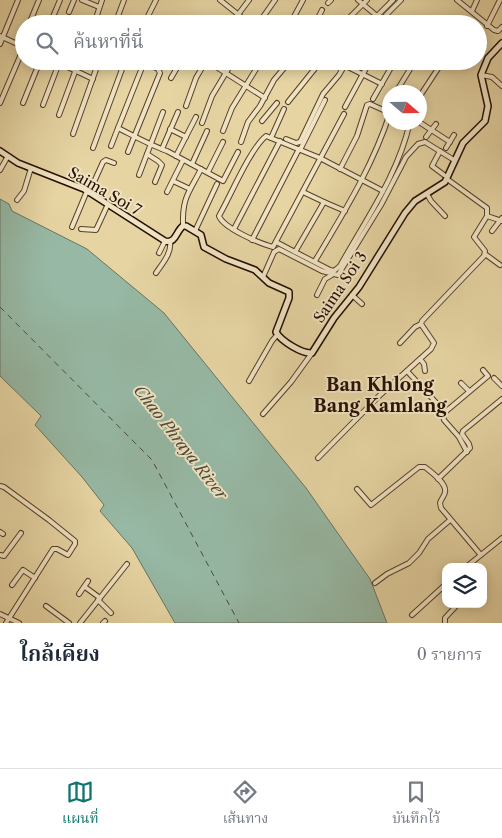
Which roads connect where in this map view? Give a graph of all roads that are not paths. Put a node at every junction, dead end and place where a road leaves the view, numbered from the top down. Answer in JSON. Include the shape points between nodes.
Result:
{"nodes":[{"id":1,"x":17,"y":0,"type":"edge"},
{"id":2,"x":39,"y":0,"type":"edge"},
{"id":3,"x":60,"y":0,"type":"edge"},
{"id":4,"x":74,"y":0,"type":"edge"},
{"id":5,"x":82,"y":0,"type":"edge"},
{"id":6,"x":102,"y":0,"type":"edge"},
{"id":7,"x":124,"y":0,"type":"edge"},
{"id":8,"x":156,"y":0,"type":"edge"},
{"id":9,"x":220,"y":0,"type":"edge"},
{"id":10,"x":249,"y":0,"type":"edge"},
{"id":11,"x":275,"y":0,"type":"edge"},
{"id":12,"x":303,"y":0,"type":"edge"},
{"id":13,"x":358,"y":0,"type":"edge"},
{"id":14,"x":367,"y":0,"type":"edge"},
{"id":15,"x":393,"y":0,"type":"edge"},
{"id":16,"x":401,"y":0,"type":"edge"},
{"id":17,"x":457,"y":0,"type":"edge"},
{"id":18,"x":477,"y":0,"type":"edge"},
{"id":19,"x":500,"y":0,"type":"edge"},
{"id":20,"x":363,"y":4,"type":"junction"},
{"id":21,"x":99,"y":7,"type":"junction"},
{"id":22,"x":322,"y":10,"type":"dead end"},
{"id":23,"x":472,"y":11,"type":"junction"},
{"id":24,"x":69,"y":12,"type":"dead end"},
{"id":25,"x":33,"y":15,"type":"edge"},
{"id":26,"x":54,"y":15,"type":"edge"},
{"id":27,"x":97,"y":15,"type":"edge"},
{"id":28,"x":118,"y":15,"type":"edge"},
{"id":29,"x":148,"y":15,"type":"edge"},
{"id":30,"x":238,"y":15,"type":"joint"},
{"id":31,"x":264,"y":15,"type":"edge"},
{"id":32,"x":295,"y":15,"type":"edge"},
{"id":33,"x":320,"y":15,"type":"edge"},
{"id":34,"x":351,"y":15,"type":"edge"},
{"id":35,"x":376,"y":15,"type":"edge"},
{"id":36,"x":378,"y":15,"type":"edge"},
{"id":37,"x":386,"y":15,"type":"edge"},
{"id":38,"x":476,"y":15,"type":"edge"},
{"id":39,"x":487,"y":26,"type":"joint"},
{"id":40,"x":502,"y":27,"type":"edge"},
{"id":41,"x":1,"y":37,"type":"edge"},
{"id":42,"x":502,"y":43,"type":"edge"},
{"id":43,"x":0,"y":44,"type":"edge"},
{"id":44,"x":15,"y":44,"type":"edge"},
{"id":45,"x":487,"y":60,"type":"edge"},
{"id":46,"x":15,"y":68,"type":"edge"},
{"id":47,"x":36,"y":70,"type":"edge"},
{"id":48,"x":54,"y":70,"type":"edge"},
{"id":49,"x":96,"y":70,"type":"edge"},
{"id":50,"x":123,"y":70,"type":"edge"},
{"id":51,"x":141,"y":70,"type":"edge"},
{"id":52,"x":158,"y":70,"type":"edge"},
{"id":53,"x":176,"y":70,"type":"edge"},
{"id":54,"x":201,"y":70,"type":"edge"},
{"id":55,"x":222,"y":70,"type":"edge"},
{"id":56,"x":255,"y":70,"type":"edge"},
{"id":57,"x":282,"y":70,"type":"edge"},
{"id":58,"x":315,"y":70,"type":"edge"},
{"id":59,"x":342,"y":70,"type":"edge"},
{"id":60,"x":357,"y":70,"type":"edge"},
{"id":61,"x":365,"y":70,"type":"edge"},
{"id":62,"x":390,"y":70,"type":"edge"},
{"id":63,"x":409,"y":70,"type":"edge"},
{"id":64,"x":436,"y":70,"type":"edge"},
{"id":65,"x":483,"y":70,"type":"edge"},
{"id":66,"x":75,"y":71,"type":"joint"},
{"id":67,"x":225,"y":72,"type":"junction"},
{"id":68,"x":363,"y":74,"type":"junction"},
{"id":69,"x":481,"y":75,"type":"junction"},
{"id":70,"x":171,"y":78,"type":"dead end"},
{"id":71,"x":93,"y":79,"type":"junction"},
{"id":72,"x":382,"y":84,"type":"junction"},
{"id":73,"x":400,"y":85,"type":"edge"},
{"id":74,"x":427,"y":85,"type":"edge"},
{"id":75,"x":245,"y":86,"type":"junction"},
{"id":76,"x":502,"y":86,"type":"edge"},
{"id":77,"x":265,"y":98,"type":"junction"},
{"id":78,"x":373,"y":99,"type":"dead end"},
{"id":79,"x":325,"y":100,"type":"dead end"},
{"id":80,"x":288,"y":102,"type":"dead end"},
{"id":81,"x":0,"y":103,"type":"edge"},
{"id":82,"x":23,"y":103,"type":"dead end"},
{"id":83,"x":277,"y":103,"type":"dead end"},
{"id":84,"x":43,"y":105,"type":"dead end"},
{"id":85,"x":186,"y":106,"type":"dead end"},
{"id":86,"x":345,"y":107,"type":"dead end"},
{"id":87,"x":273,"y":108,"type":"junction"},
{"id":88,"x":163,"y":112,"type":"dead end"},
{"id":89,"x":178,"y":112,"type":"dead end"},
{"id":90,"x":344,"y":114,"type":"dead end"},
{"id":91,"x":59,"y":115,"type":"dead end"},
{"id":92,"x":196,"y":117,"type":"dead end"},
{"id":93,"x":262,"y":121,"type":"dead end"},
{"id":94,"x":202,"y":123,"type":"dead end"},
{"id":95,"x":436,"y":124,"type":"dead end"},
{"id":96,"x":427,"y":127,"type":"edge"},
{"id":97,"x":118,"y":128,"type":"junction"},
{"id":98,"x":170,"y":129,"type":"junction"},
{"id":99,"x":408,"y":130,"type":"edge"},
{"id":100,"x":431,"y":130,"type":"junction"},
{"id":101,"x":223,"y":131,"type":"dead end"},
{"id":102,"x":207,"y":132,"type":"dead end"},
{"id":103,"x":73,"y":134,"type":"dead end"},
{"id":104,"x":454,"y":135,"type":"dead end"},
{"id":105,"x":134,"y":136,"type":"junction"},
{"id":106,"x":186,"y":137,"type":"junction"},
{"id":107,"x":426,"y":137,"type":"dead end"},
{"id":108,"x":271,"y":138,"type":"junction"},
{"id":109,"x":286,"y":139,"type":"dead end"},
{"id":110,"x":280,"y":141,"type":"junction"},
{"id":111,"x":223,"y":142,"type":"dead end"},
{"id":112,"x":241,"y":142,"type":"dead end"},
{"id":113,"x":450,"y":142,"type":"junction"},
{"id":114,"x":151,"y":144,"type":"junction"},
{"id":115,"x":110,"y":146,"type":"dead end"},
{"id":116,"x":93,"y":148,"type":"dead end"},
{"id":117,"x":446,"y":148,"type":"dead end"},
{"id":118,"x":162,"y":149,"type":"junction"},
{"id":119,"x":299,"y":150,"type":"junction"},
{"id":120,"x":0,"y":151,"type":"edge"},
{"id":121,"x":440,"y":151,"type":"junction"},
{"id":122,"x":128,"y":152,"type":"dead end"},
{"id":123,"x":238,"y":152,"type":"dead end"},
{"id":124,"x":147,"y":154,"type":"junction"},
{"id":125,"x":8,"y":156,"type":"junction"},
{"id":126,"x":176,"y":156,"type":"junction"},
{"id":127,"x":320,"y":158,"type":"junction"},
{"id":128,"x":183,"y":160,"type":"junction"},
{"id":129,"x":454,"y":160,"type":"junction"},
{"id":130,"x":114,"y":163,"type":"dead end"},
{"id":131,"x":192,"y":164,"type":"junction"},
{"id":132,"x":31,"y":168,"type":"junction"},
{"id":133,"x":201,"y":169,"type":"junction"},
{"id":134,"x":340,"y":169,"type":"junction"},
{"id":135,"x":0,"y":170,"type":"edge"},
{"id":136,"x":208,"y":172,"type":"junction"},
{"id":137,"x":139,"y":175,"type":"dead end"},
{"id":138,"x":445,"y":177,"type":"junction"},
{"id":139,"x":362,"y":180,"type":"junction"},
{"id":140,"x":173,"y":181,"type":"junction"},
{"id":141,"x":155,"y":182,"type":"dead end"},
{"id":142,"x":217,"y":184,"type":"dead end"},
{"id":143,"x":190,"y":189,"type":"junction"},
{"id":144,"x":383,"y":191,"type":"junction"},
{"id":145,"x":88,"y":192,"type":"junction"},
{"id":146,"x":167,"y":192,"type":"dead end"},
{"id":147,"x":303,"y":192,"type":"junction"},
{"id":148,"x":427,"y":194,"type":"junction"},
{"id":149,"x":17,"y":200,"type":"dead end"},
{"id":150,"x":324,"y":202,"type":"junction"},
{"id":151,"x":108,"y":204,"type":"junction"},
{"id":152,"x":345,"y":211,"type":"junction"},
{"id":153,"x":488,"y":215,"type":"junction"},
{"id":154,"x":446,"y":216,"type":"dead end"},
{"id":155,"x":501,"y":219,"type":"edge"},
{"id":156,"x":183,"y":226,"type":"junction"},
{"id":157,"x":72,"y":227,"type":"dead end"},
{"id":158,"x":81,"y":228,"type":"dead end"},
{"id":159,"x":234,"y":229,"type":"junction"},
{"id":160,"x":195,"y":231,"type":"junction"},
{"id":161,"x":492,"y":231,"type":"dead end"},
{"id":162,"x":252,"y":240,"type":"junction"},
{"id":163,"x":167,"y":242,"type":"junction"},
{"id":164,"x":276,"y":242,"type":"junction"},
{"id":165,"x":295,"y":252,"type":"junction"},
{"id":166,"x":159,"y":253,"type":"dead end"},
{"id":167,"x":485,"y":254,"type":"junction"},
{"id":168,"x":315,"y":262,"type":"junction"},
{"id":169,"x":500,"y":265,"type":"dead end"},
{"id":170,"x":156,"y":273,"type":"dead end"},
{"id":171,"x":332,"y":275,"type":"junction"},
{"id":172,"x":263,"y":277,"type":"junction"},
{"id":173,"x":317,"y":295,"type":"dead end"},
{"id":174,"x":352,"y":295,"type":"junction"},
{"id":175,"x":362,"y":304,"type":"dead end"},
{"id":176,"x":421,"y":324,"type":"junction"},
{"id":177,"x":278,"y":335,"type":"junction"},
{"id":178,"x":400,"y":342,"type":"dead end"},
{"id":179,"x":312,"y":353,"type":"junction"},
{"id":180,"x":420,"y":359,"type":"junction"},
{"id":181,"x":407,"y":370,"type":"junction"},
{"id":182,"x":483,"y":370,"type":"dead end"},
{"id":183,"x":425,"y":371,"type":"dead end"},
{"id":184,"x":472,"y":378,"type":"dead end"},
{"id":185,"x":494,"y":378,"type":"dead end"},
{"id":186,"x":249,"y":380,"type":"dead end"},
{"id":187,"x":461,"y":383,"type":"dead end"},
{"id":188,"x":477,"y":384,"type":"junction"},
{"id":189,"x":502,"y":386,"type":"edge"},
{"id":190,"x":469,"y":391,"type":"junction"},
{"id":191,"x":502,"y":399,"type":"edge"},
{"id":192,"x":444,"y":412,"type":"junction"},
{"id":193,"x":263,"y":414,"type":"dead end"},
{"id":194,"x":467,"y":452,"type":"junction"},
{"id":195,"x":318,"y":458,"type":"dead end"},
{"id":196,"x":438,"y":479,"type":"junction"},
{"id":197,"x":0,"y":486,"type":"edge"},
{"id":198,"x":357,"y":489,"type":"dead end"},
{"id":199,"x":450,"y":520,"type":"junction"},
{"id":200,"x":21,"y":533,"type":"dead end"},
{"id":201,"x":502,"y":538,"type":"edge"},
{"id":202,"x":480,"y":554,"type":"junction"},
{"id":203,"x":0,"y":555,"type":"edge"},
{"id":204,"x":470,"y":563,"type":"edge"},
{"id":205,"x":126,"y":564,"type":"dead end"},
{"id":206,"x":35,"y":578,"type":"junction"},
{"id":207,"x":88,"y":582,"type":"dead end"},
{"id":208,"x":375,"y":583,"type":"dead end"},
{"id":209,"x":12,"y":585,"type":"dead end"},
{"id":210,"x":85,"y":587,"type":"junction"},
{"id":211,"x":442,"y":588,"type":"edge"},
{"id":212,"x":79,"y":594,"type":"dead end"},
{"id":213,"x":99,"y":599,"type":"junction"},
{"id":214,"x":46,"y":606,"type":"dead end"},
{"id":215,"x":454,"y":608,"type":"edge"},
{"id":216,"x":111,"y":613,"type":"dead end"},
{"id":217,"x":0,"y":614,"type":"edge"},
{"id":218,"x":412,"y":614,"type":"dead end"},
{"id":219,"x":9,"y":618,"type":"junction"},
{"id":220,"x":6,"y":623,"type":"edge"},
{"id":221,"x":18,"y":623,"type":"edge"},
{"id":222,"x":69,"y":623,"type":"edge"},
{"id":223,"x":80,"y":623,"type":"edge"},
{"id":224,"x":445,"y":623,"type":"edge"}],
"edges":[{"from":1,"to":41,"type":"street"},
{"from":2,"to":25,"type":"street"},
{"from":3,"to":26,"type":"street"},
{"from":4,"to":24,"type":"street"},
{"from":5,"to":21,"type":"street"},
{"from":6,"to":21,"type":"street"},
{"from":7,"to":28,"type":"street"},
{"from":8,"to":29,"type":"street"},
{"from":9,"to":30,"type":"street"},
{"from":10,"to":30,"type":"street"},
{"from":11,"to":31,"type":"street"},
{"from":12,"to":32,"type":"street"},
{"from":13,"to":20,"type":"street"},
{"from":14,"to":20,"type":"street"},
{"from":15,"to":36,"type":"street"},
{"from":16,"to":37,"type":"street"},
{"from":17,"to":23,"type":"street"},
{"from":18,"to":23,"type":"street"},
{"from":19,"to":39,"type":"street"},
{"from":20,"to":34,"type":"street"},
{"from":20,"to":35,"type":"street"},
{"from":21,"to":27,"type":"street"},
{"from":22,"to":33,"type":"street"},
{"from":23,"to":38,"type":"street"},
{"from":39,"to":40,"type":"street","via":[[496,31]]},
{"from":41,"to":43,"type":"street"},
{"from":41,"to":44,"type":"street"},
{"from":42,"to":45,"type":"street"},
{"from":46,"to":81,"type":"street"},
{"from":47,"to":82,"type":"street"},
{"from":48,"to":84,"type":"street"},
{"from":49,"to":71,"type":"street"},
{"from":50,"to":116,"type":"street"},
{"from":51,"to":97,"type":"street"},
{"from":52,"to":105,"type":"street"},
{"from":53,"to":70,"type":"street"},
{"from":54,"to":85,"type":"street"},
{"from":55,"to":67,"type":"street"},
{"from":56,"to":75,"type":"street"},
{"from":57,"to":77,"type":"street"},
{"from":58,"to":80,"type":"street"},
{"from":59,"to":109,"type":"street","via":[[323,94],[300,142]]},
{"from":60,"to":68,"type":"street"},
{"from":61,"to":68,"type":"street"},
{"from":62,"to":72,"type":"street"},
{"from":63,"to":73,"type":"street"},
{"from":64,"to":74,"type":"street"},
{"from":65,"to":69,"type":"street"},
{"from":66,"to":71,"type":"street"},
{"from":66,"to":91,"type":"street"},
{"from":67,"to":75,"type":"street"},
{"from":67,"to":94,"type":"street"},
{"from":68,"to":72,"type":"street"},
{"from":68,"to":86,"type":"street"},
{"from":69,"to":76,"type":"street","via":[[492,77]]},
{"from":69,"to":129,"type":"street","via":[[488,114],[482,126],[463,143]]},
{"from":71,"to":103,"type":"street"},
{"from":72,"to":78,"type":"street"},
{"from":75,"to":77,"type":"street"},
{"from":75,"to":101,"type":"street"},
{"from":77,"to":112,"type":"street","via":[[248,122]]},
{"from":79,"to":119,"type":"street"},
{"from":83,"to":87,"type":"street"},
{"from":87,"to":93,"type":"street"},
{"from":87,"to":108,"type":"street","via":[[283,111]]},
{"from":88,"to":114,"type":"street"},
{"from":89,"to":98,"type":"street"},
{"from":90,"to":127,"type":"street"},
{"from":92,"to":106,"type":"street"},
{"from":95,"to":100,"type":"street"},
{"from":96,"to":100,"type":"street"},
{"from":97,"to":105,"type":"street"},
{"from":97,"to":115,"type":"street"},
{"from":98,"to":106,"type":"street"},
{"from":98,"to":118,"type":"street"},
{"from":99,"to":144,"type":"street","via":[[401,154]]},
{"from":100,"to":107,"type":"street"},
{"from":100,"to":113,"type":"street"},
{"from":102,"to":131,"type":"street"},
{"from":104,"to":113,"type":"street"},
{"from":105,"to":114,"type":"street"},
{"from":105,"to":122,"type":"street"},
{"from":106,"to":126,"type":"street"},
{"from":108,"to":110,"type":"street"},
{"from":108,"to":159,"type":"street","via":[[264,137],[257,146],[219,216],[223,223]]},
{"from":110,"to":119,"type":"street"},
{"from":110,"to":159,"type":"street"},
{"from":111,"to":136,"type":"street"},
{"from":113,"to":117,"type":"street"},
{"from":114,"to":118,"type":"street"},
{"from":114,"to":124,"type":"street"},
{"from":118,"to":126,"type":"street"},
{"from":119,"to":127,"type":"street"},
{"from":119,"to":162,"type":"street"},
{"from":120,"to":125,"type":"street","name":"Saima Soi 7"},
{"from":121,"to":129,"type":"street"},
{"from":121,"to":138,"type":"street","via":[[432,166]]},
{"from":121,"to":171,"type":"street","via":[[422,142],[406,157],[345,266],[338,275]]},
{"from":123,"to":136,"type":"street","via":[[223,181]]},
{"from":124,"to":137,"type":"street"},
{"from":124,"to":141,"type":"street","via":[[162,165]]},
{"from":125,"to":132,"type":"street","name":"Saima Soi 7"},
{"from":125,"to":135,"type":"street"},
{"from":126,"to":128,"type":"street"},
{"from":127,"to":134,"type":"street"},
{"from":127,"to":147,"type":"street"},
{"from":128,"to":131,"type":"street"},
{"from":128,"to":140,"type":"street"},
{"from":129,"to":138,"type":"street"},
{"from":130,"to":145,"type":"street","via":[[103,162]]},
{"from":131,"to":133,"type":"street"},
{"from":132,"to":145,"type":"street","name":"Saima Soi 7"},
{"from":132,"to":149,"type":"street","via":[[24,191]]},
{"from":133,"to":136,"type":"street"},
{"from":133,"to":143,"type":"street"},
{"from":134,"to":139,"type":"street"},
{"from":134,"to":139,"type":"street","via":[[357,136],[366,105],[390,113]]},
{"from":138,"to":148,"type":"street","name":"Saima Soi 3"},
{"from":138,"to":153,"type":"street","via":[[484,205]]},
{"from":139,"to":144,"type":"street"},
{"from":139,"to":152,"type":"street"},
{"from":140,"to":143,"type":"street"},
{"from":140,"to":146,"type":"street"},
{"from":142,"to":160,"type":"street"},
{"from":143,"to":156,"type":"street","via":[[182,208]]},
{"from":144,"to":168,"type":"street","via":[[338,269],[330,270]]},
{"from":145,"to":151,"type":"street","name":"Saima Soi 7"},
{"from":145,"to":157,"type":"street"},
{"from":147,"to":150,"type":"street"},
{"from":147,"to":164,"type":"street"},
{"from":148,"to":154,"type":"street"},
{"from":148,"to":174,"type":"street","name":"Saima Soi 3","via":[[405,213]]},
{"from":150,"to":152,"type":"street"},
{"from":150,"to":165,"type":"street"},
{"from":151,"to":158,"type":"street","via":[[95,231]]},
{"from":151,"to":163,"type":"street","name":"Saima Soi 7"},
{"from":152,"to":168,"type":"street"},
{"from":153,"to":155,"type":"street"},
{"from":153,"to":167,"type":"street","via":[[474,237]]},
{"from":155,"to":161,"type":"street"},
{"from":156,"to":160,"type":"street"},
{"from":156,"to":163,"type":"street","via":[[173,240]]},
{"from":159,"to":162,"type":"street"},
{"from":160,"to":172,"type":"street","via":[[201,235],[204,247],[255,270]]},
{"from":162,"to":164,"type":"street","via":[[273,247]]},
{"from":163,"to":166,"type":"street"},
{"from":163,"to":170,"type":"street","via":[[171,245],[169,251]]},
{"from":164,"to":165,"type":"street"},
{"from":165,"to":168,"type":"street"},
{"from":167,"to":169,"type":"street"},
{"from":167,"to":176,"type":"street"},
{"from":171,"to":172,"type":"street","via":[[279,249],[274,252]]},
{"from":171,"to":173,"type":"street","via":[[325,279]]},
{"from":172,"to":177,"type":"street","via":[[290,294],[276,330]]},
{"from":174,"to":175,"type":"street"},
{"from":174,"to":179,"type":"street","name":"Saima Soi 3"},
{"from":176,"to":178,"type":"street"},
{"from":176,"to":180,"type":"street","via":[[434,343]]},
{"from":177,"to":179,"type":"street","via":[[304,353]]},
{"from":177,"to":186,"type":"street"},
{"from":179,"to":193,"type":"street"},
{"from":180,"to":181,"type":"street"},
{"from":180,"to":183,"type":"street"},
{"from":181,"to":192,"type":"street"},
{"from":181,"to":195,"type":"street"},
{"from":182,"to":188,"type":"street","via":[[488,376]]},
{"from":184,"to":188,"type":"street"},
{"from":185,"to":189,"type":"street"},
{"from":187,"to":190,"type":"street"},
{"from":188,"to":190,"type":"street"},
{"from":190,"to":192,"type":"street"},
{"from":191,"to":194,"type":"street","via":[[462,433],[471,446]]},
{"from":192,"to":194,"type":"street","via":[[444,420]]},
{"from":194,"to":196,"type":"street"},
{"from":196,"to":198,"type":"street","via":[[425,467],[419,467],[371,505]]},
{"from":196,"to":199,"type":"street","via":[[446,491],[440,505]]},
{"from":197,"to":206,"type":"street","via":[[75,541],[68,555],[55,548]]},
{"from":199,"to":202,"type":"street"},
{"from":199,"to":208,"type":"street","via":[[428,539],[409,563]]},
{"from":200,"to":203,"type":"street","via":[[4,556]]},
{"from":201,"to":202,"type":"street"},
{"from":202,"to":204,"type":"street"},
{"from":205,"to":213,"type":"street"},
{"from":206,"to":209,"type":"street","via":[[23,570]]},
{"from":206,"to":219,"type":"street"},
{"from":207,"to":210,"type":"street"},
{"from":210,"to":212,"type":"street"},
{"from":210,"to":213,"type":"street"},
{"from":211,"to":218,"type":"street"},
{"from":213,"to":216,"type":"street"},
{"from":213,"to":223,"type":"street"},
{"from":214,"to":222,"type":"street"},
{"from":215,"to":224,"type":"street","via":[[445,618]]},
{"from":217,"to":219,"type":"street"},
{"from":219,"to":220,"type":"street"},
{"from":219,"to":221,"type":"street"}]}
